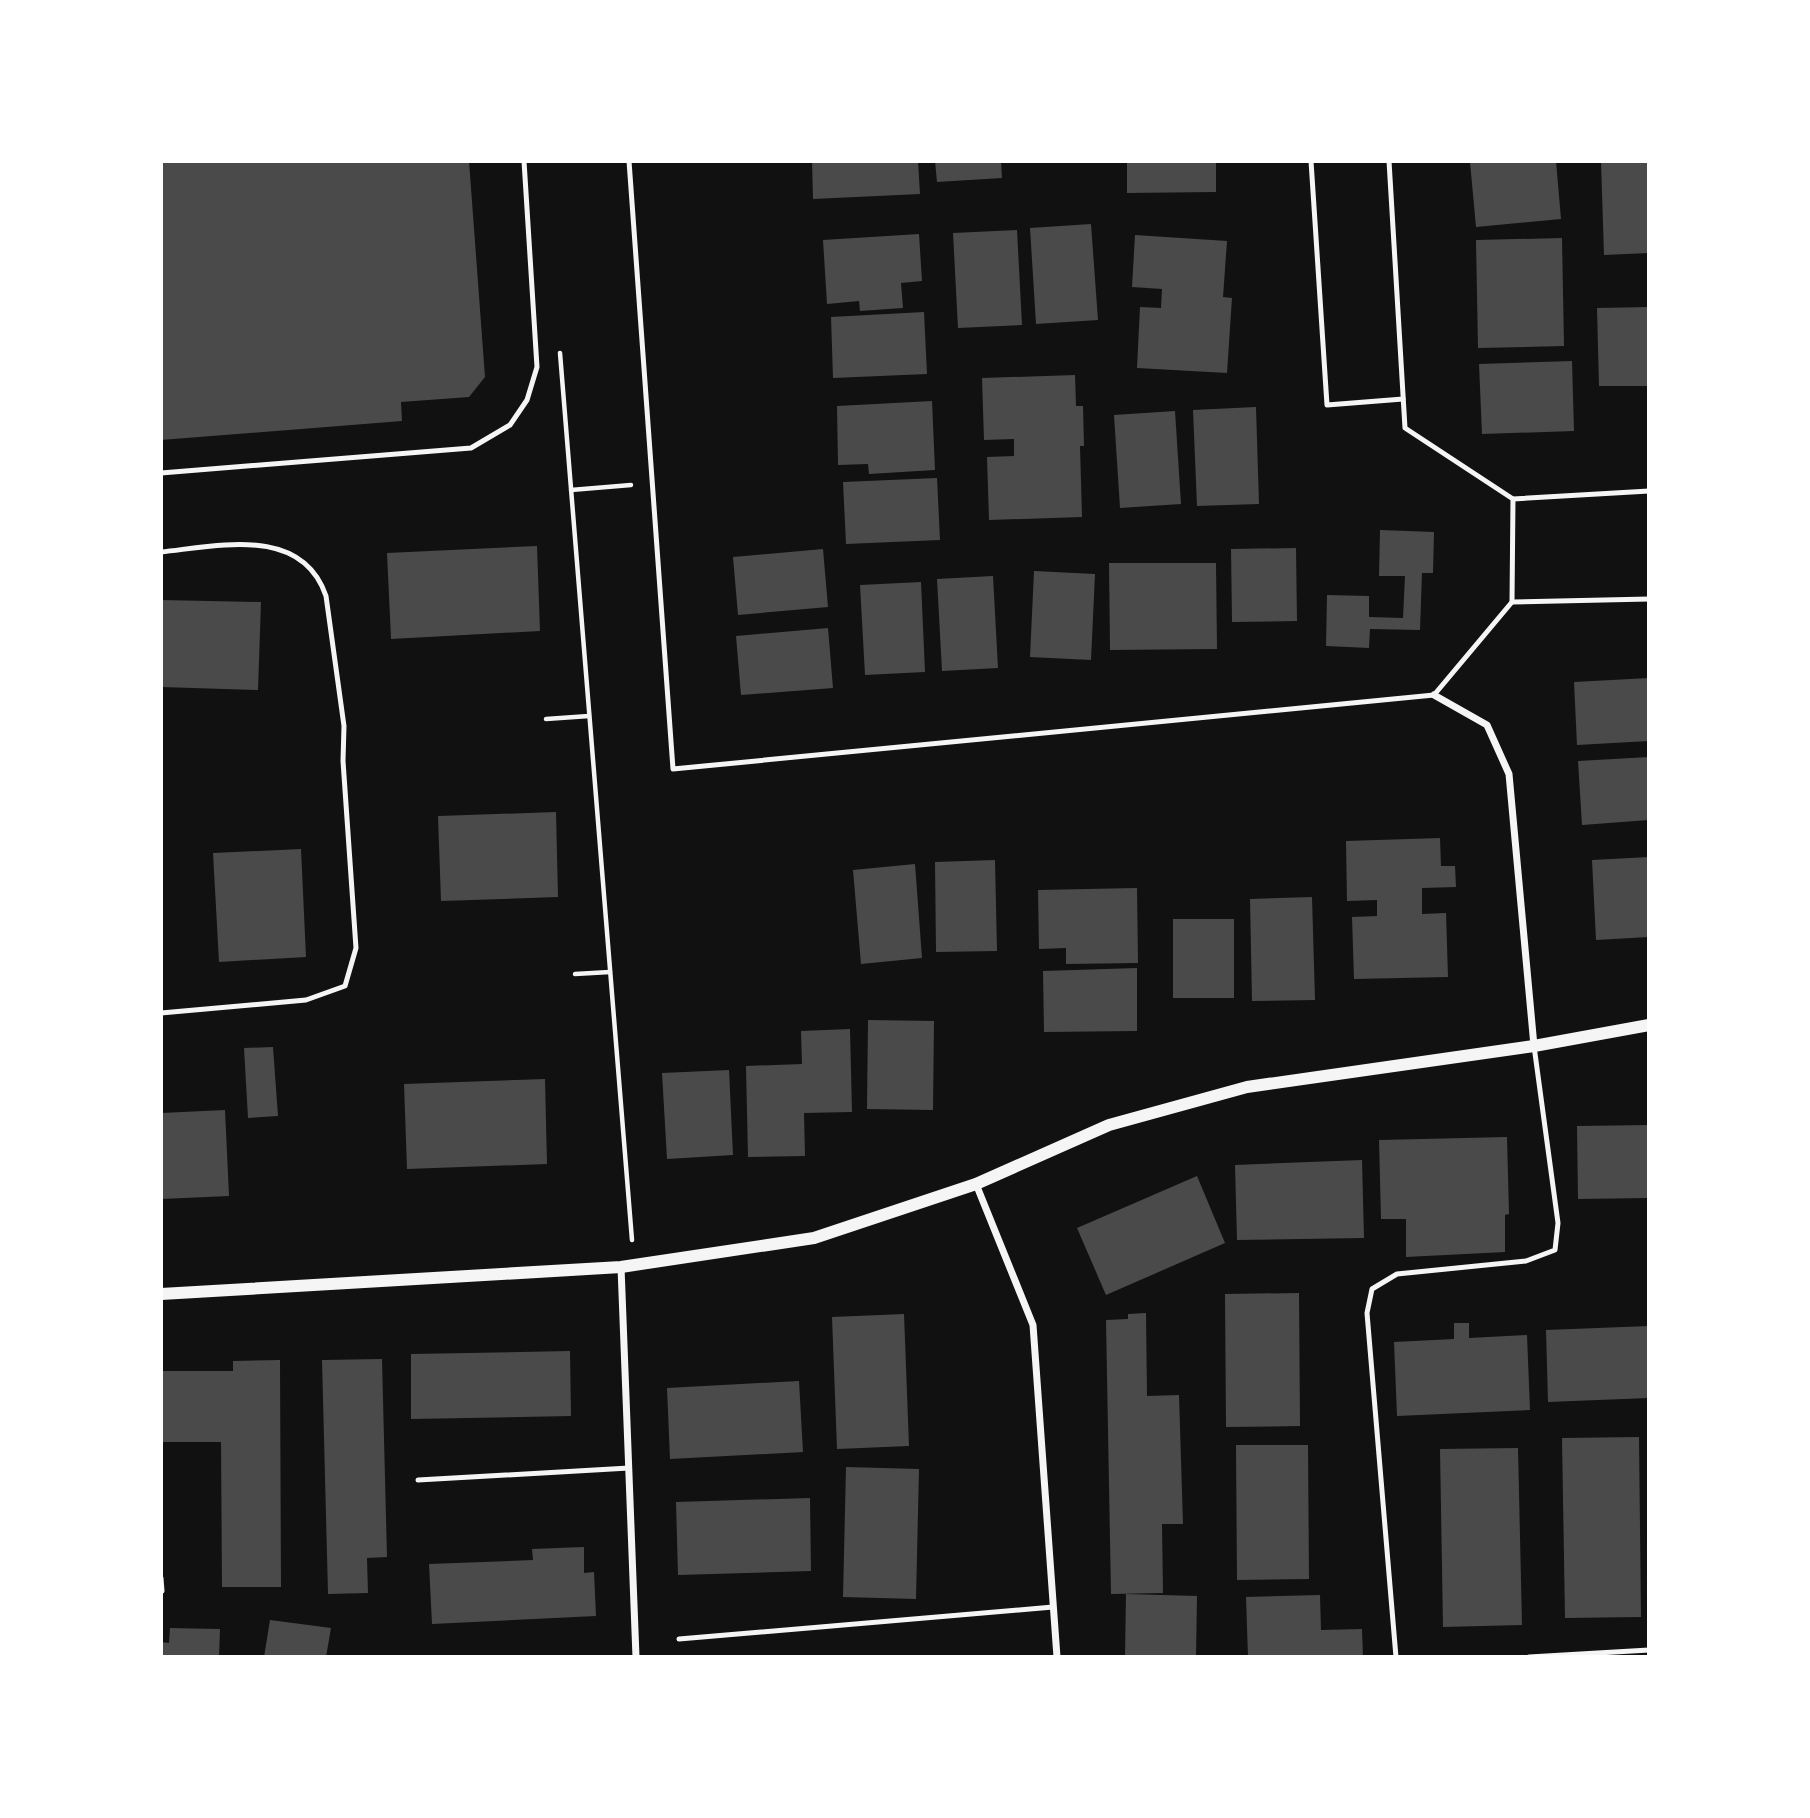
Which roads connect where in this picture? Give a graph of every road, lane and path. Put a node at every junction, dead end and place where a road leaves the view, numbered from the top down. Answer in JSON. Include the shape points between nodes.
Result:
{"nodes":[{"id":1,"x":524,"y":161,"type":"edge"},
{"id":2,"x":629,"y":161,"type":"edge"},
{"id":3,"x":1311,"y":161,"type":"edge"},
{"id":4,"x":1389,"y":161,"type":"edge"},
{"id":5,"x":559,"y":340,"type":"dead end"},
{"id":6,"x":1403,"y":399,"type":"junction"},
{"id":7,"x":161,"y":473,"type":"edge"},
{"id":8,"x":652,"y":482,"type":"junction"},
{"id":9,"x":571,"y":491,"type":"junction"},
{"id":10,"x":1649,"y":491,"type":"edge"},
{"id":11,"x":1513,"y":499,"type":"junction"},
{"id":12,"x":161,"y":552,"type":"edge"},
{"id":13,"x":1649,"y":599,"type":"edge"},
{"id":14,"x":1512,"y":602,"type":"junction"},
{"id":15,"x":1434,"y":695,"type":"junction"},
{"id":16,"x":589,"y":716,"type":"junction"},
{"id":17,"x":546,"y":719,"type":"dead end"},
{"id":18,"x":610,"y":972,"type":"junction"},
{"id":19,"x":575,"y":974,"type":"dead end"},
{"id":20,"x":161,"y":1013,"type":"edge"},
{"id":21,"x":1649,"y":1025,"type":"edge"},
{"id":22,"x":1534,"y":1046,"type":"junction"},
{"id":23,"x":975,"y":1184,"type":"junction"},
{"id":24,"x":628,"y":1267,"type":"junction"},
{"id":25,"x":161,"y":1294,"type":"edge"},
{"id":26,"x":629,"y":1468,"type":"junction"},
{"id":27,"x":418,"y":1480,"type":"dead end"},
{"id":28,"x":161,"y":1578,"type":"edge"},
{"id":29,"x":162,"y":1591,"type":"edge"},
{"id":30,"x":1053,"y":1607,"type":"junction"},
{"id":31,"x":680,"y":1639,"type":"dead end"},
{"id":32,"x":1649,"y":1650,"type":"edge"},
{"id":33,"x":636,"y":1657,"type":"edge"},
{"id":34,"x":1057,"y":1657,"type":"edge"},
{"id":35,"x":1396,"y":1657,"type":"edge"},
{"id":36,"x":1530,"y":1657,"type":"edge"}],
"edges":[{"from":1,"to":7,"type":"lane","via":[[537,367],[527,400],[510,425],[471,448]]},
{"from":2,"to":8,"type":"lane"},
{"from":3,"to":6,"type":"lane","via":[[1327,405]]},
{"from":4,"to":6,"type":"lane"},
{"from":5,"to":9,"type":"path"},
{"from":6,"to":11,"type":"lane","via":[[1405,428]]},
{"from":8,"to":9,"type":"path"},
{"from":8,"to":15,"type":"lane","via":[[673,769]]},
{"from":9,"to":16,"type":"path"},
{"from":10,"to":11,"type":"lane"},
{"from":11,"to":14,"type":"lane"},
{"from":12,"to":20,"type":"lane","via":[[249,543],[269,546],[308,565],[320,578],[344,726],[356,948],[345,986],[332,991],[306,999]]},
{"from":13,"to":14,"type":"lane"},
{"from":14,"to":15,"type":"lane"},
{"from":15,"to":22,"type":"street","via":[[1487,725],[1509,774]]},
{"from":16,"to":17,"type":"path"},
{"from":16,"to":18,"type":"path"},
{"from":18,"to":19,"type":"path"},
{"from":18,"to":24,"type":"path"},
{"from":21,"to":22,"type":"street"},
{"from":22,"to":23,"type":"street","via":[[1247,1087],[1110,1125]]},
{"from":22,"to":35,"type":"lane","via":[[1558,1223],[1555,1250],[1526,1261],[1397,1274],[1372,1289],[1367,1313]]},
{"from":23,"to":24,"type":"street","via":[[814,1238]]},
{"from":23,"to":30,"type":"street","via":[[1033,1325]]},
{"from":24,"to":25,"type":"street"},
{"from":24,"to":26,"type":"street"},
{"from":26,"to":27,"type":"lane"},
{"from":26,"to":33,"type":"street"},
{"from":28,"to":29,"type":"lane"},
{"from":30,"to":31,"type":"lane"},
{"from":30,"to":34,"type":"street"},
{"from":32,"to":36,"type":"lane"}]}
